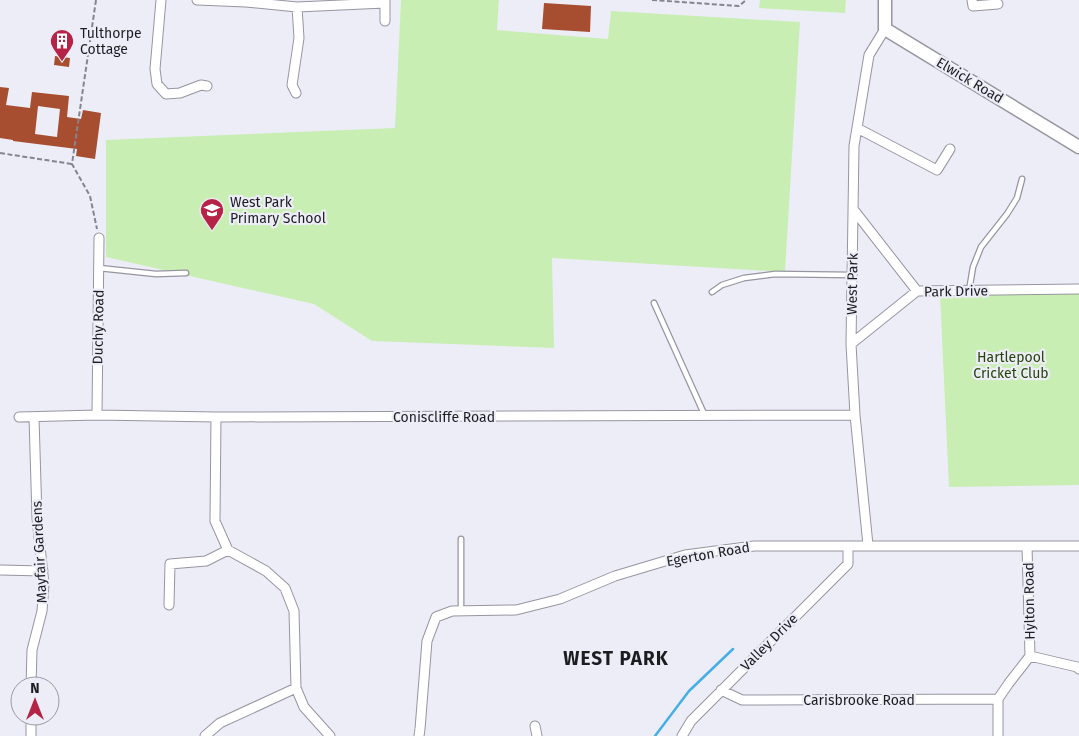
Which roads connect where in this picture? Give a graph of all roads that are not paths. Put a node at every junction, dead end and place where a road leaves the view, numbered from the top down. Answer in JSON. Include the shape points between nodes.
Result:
{"nodes":[{"id":1,"x":161,"y":0,"type":"edge"},
{"id":2,"x":197,"y":0,"type":"edge"},
{"id":3,"x":885,"y":0,"type":"edge"},
{"id":4,"x":972,"y":0,"type":"edge"},
{"id":5,"x":247,"y":1,"type":"edge"},
{"id":6,"x":385,"y":2,"type":"edge"},
{"id":7,"x":998,"y":4,"type":"dead end"},
{"id":8,"x":297,"y":7,"type":"junction"},
{"id":9,"x":384,"y":21,"type":"dead end"},
{"id":10,"x":885,"y":29,"type":"junction"},
{"id":11,"x":207,"y":86,"type":"dead end"},
{"id":12,"x":296,"y":93,"type":"dead end"},
{"id":13,"x":857,"y":128,"type":"junction"},
{"id":14,"x":1079,"y":147,"type":"edge"},
{"id":15,"x":950,"y":149,"type":"dead end"},
{"id":16,"x":1022,"y":179,"type":"dead end"},
{"id":17,"x":853,"y":209,"type":"junction"},
{"id":18,"x":99,"y":238,"type":"road end"},
{"id":19,"x":99,"y":268,"type":"junction"},
{"id":20,"x":186,"y":274,"type":"dead end"},
{"id":21,"x":852,"y":275,"type":"junction"},
{"id":22,"x":1079,"y":289,"type":"edge"},
{"id":23,"x":917,"y":291,"type":"junction"},
{"id":24,"x":969,"y":291,"type":"junction"},
{"id":25,"x":712,"y":292,"type":"dead end"},
{"id":26,"x":654,"y":303,"type":"dead end"},
{"id":27,"x":851,"y":344,"type":"junction"},
{"id":28,"x":97,"y":415,"type":"junction"},
{"id":29,"x":854,"y":415,"type":"junction"},
{"id":30,"x":704,"y":416,"type":"junction"},
{"id":31,"x":19,"y":417,"type":"dead end"},
{"id":32,"x":34,"y":417,"type":"junction"},
{"id":33,"x":216,"y":417,"type":"junction"},
{"id":34,"x":461,"y":539,"type":"dead end"},
{"id":35,"x":868,"y":545,"type":"junction"},
{"id":36,"x":848,"y":546,"type":"junction"},
{"id":37,"x":1027,"y":546,"type":"junction"},
{"id":38,"x":1079,"y":546,"type":"edge"},
{"id":39,"x":228,"y":550,"type":"junction"},
{"id":40,"x":0,"y":570,"type":"edge"},
{"id":41,"x":43,"y":571,"type":"junction"},
{"id":42,"x":169,"y":605,"type":"dead end"},
{"id":43,"x":461,"y":611,"type":"junction"},
{"id":44,"x":1030,"y":656,"type":"junction"},
{"id":45,"x":1079,"y":669,"type":"edge"},
{"id":46,"x":31,"y":676,"type":"edge"},
{"id":47,"x":296,"y":688,"type":"junction"},
{"id":48,"x":721,"y":690,"type":"junction"},
{"id":49,"x":998,"y":700,"type":"junction"},
{"id":50,"x":535,"y":726,"type":"dead end"},
{"id":51,"x":205,"y":736,"type":"edge"},
{"id":52,"x":330,"y":736,"type":"edge"},
{"id":53,"x":419,"y":736,"type":"edge"},
{"id":54,"x":537,"y":736,"type":"edge"},
{"id":55,"x":682,"y":736,"type":"edge"},
{"id":56,"x":998,"y":736,"type":"edge"}],
"edges":[{"from":1,"to":11,"type":"street","via":[[155,69],[157,84],[166,94]]},
{"from":2,"to":5,"type":"street"},
{"from":3,"to":10,"type":"street"},
{"from":4,"to":7,"type":"street","via":[[973,6]]},
{"from":5,"to":8,"type":"street"},
{"from":6,"to":8,"type":"street"},
{"from":6,"to":9,"type":"street"},
{"from":8,"to":12,"type":"street","via":[[299,38],[292,85]]},
{"from":10,"to":13,"type":"street","name":"West Park","via":[[869,55]]},
{"from":10,"to":14,"type":"street","name":"Elwick Road"},
{"from":13,"to":15,"type":"street","via":[[937,170]]},
{"from":13,"to":17,"type":"street","name":"West Park"},
{"from":16,"to":24,"type":"lane","via":[[1017,198],[981,247],[973,266]]},
{"from":17,"to":21,"type":"street","name":"West Park"},
{"from":17,"to":23,"type":"street"},
{"from":18,"to":19,"type":"street","name":"Duchy Road"},
{"from":19,"to":20,"type":"lane"},
{"from":19,"to":28,"type":"street","name":"Duchy Road"},
{"from":21,"to":25,"type":"lane","via":[[775,274],[744,278]]},
{"from":21,"to":27,"type":"street","name":"West Park"},
{"from":22,"to":24,"type":"street","name":"Park Drive"},
{"from":23,"to":24,"type":"street","name":"Park Drive"},
{"from":23,"to":27,"type":"street","name":"Park Drive"},
{"from":26,"to":30,"type":"lane"},
{"from":27,"to":29,"type":"street","name":"West Park"},
{"from":28,"to":32,"type":"street","name":"Coniscliffe Road"},
{"from":28,"to":33,"type":"street","name":"Coniscliffe Road"},
{"from":29,"to":30,"type":"street","name":"Coniscliffe Road"},
{"from":29,"to":35,"type":"street","name":"West Park"},
{"from":30,"to":33,"type":"street","name":"Coniscliffe Road"},
{"from":31,"to":32,"type":"street","name":"Coniscliffe Road"},
{"from":32,"to":41,"type":"street","name":"Mayfair Gardens","via":[[37,518]]},
{"from":33,"to":39,"type":"street","via":[[215,521]]},
{"from":34,"to":43,"type":"lane"},
{"from":35,"to":36,"type":"street","name":"Egerton Road"},
{"from":35,"to":37,"type":"street","name":"Egerton Road"},
{"from":36,"to":43,"type":"street","name":"Egerton Road","via":[[754,546],[685,556],[616,576],[560,599],[516,610]]},
{"from":36,"to":48,"type":"street","name":"Valley Drive","via":[[848,564]]},
{"from":37,"to":38,"type":"street","name":"Egerton Road"},
{"from":37,"to":44,"type":"street","name":"Hylton Road"},
{"from":39,"to":42,"type":"street","via":[[206,561],[170,564]]},
{"from":39,"to":47,"type":"street","via":[[266,571],[285,588],[294,611]]},
{"from":40,"to":41,"type":"street"},
{"from":41,"to":46,"type":"street","name":"Mayfair Gardens","via":[[42,611],[32,650]]},
{"from":43,"to":53,"type":"street","name":"Egerton Road","via":[[436,617],[427,641]]},
{"from":44,"to":45,"type":"street"},
{"from":44,"to":49,"type":"street","name":"Hylton Road"},
{"from":47,"to":51,"type":"street","via":[[220,723]]},
{"from":47,"to":52,"type":"street","via":[[304,707]]},
{"from":48,"to":49,"type":"street","name":"Carisbrooke Road","via":[[742,700]]},
{"from":48,"to":55,"type":"street","name":"Valley Drive","via":[[691,721]]},
{"from":49,"to":56,"type":"street"},
{"from":50,"to":54,"type":"street"}]}
